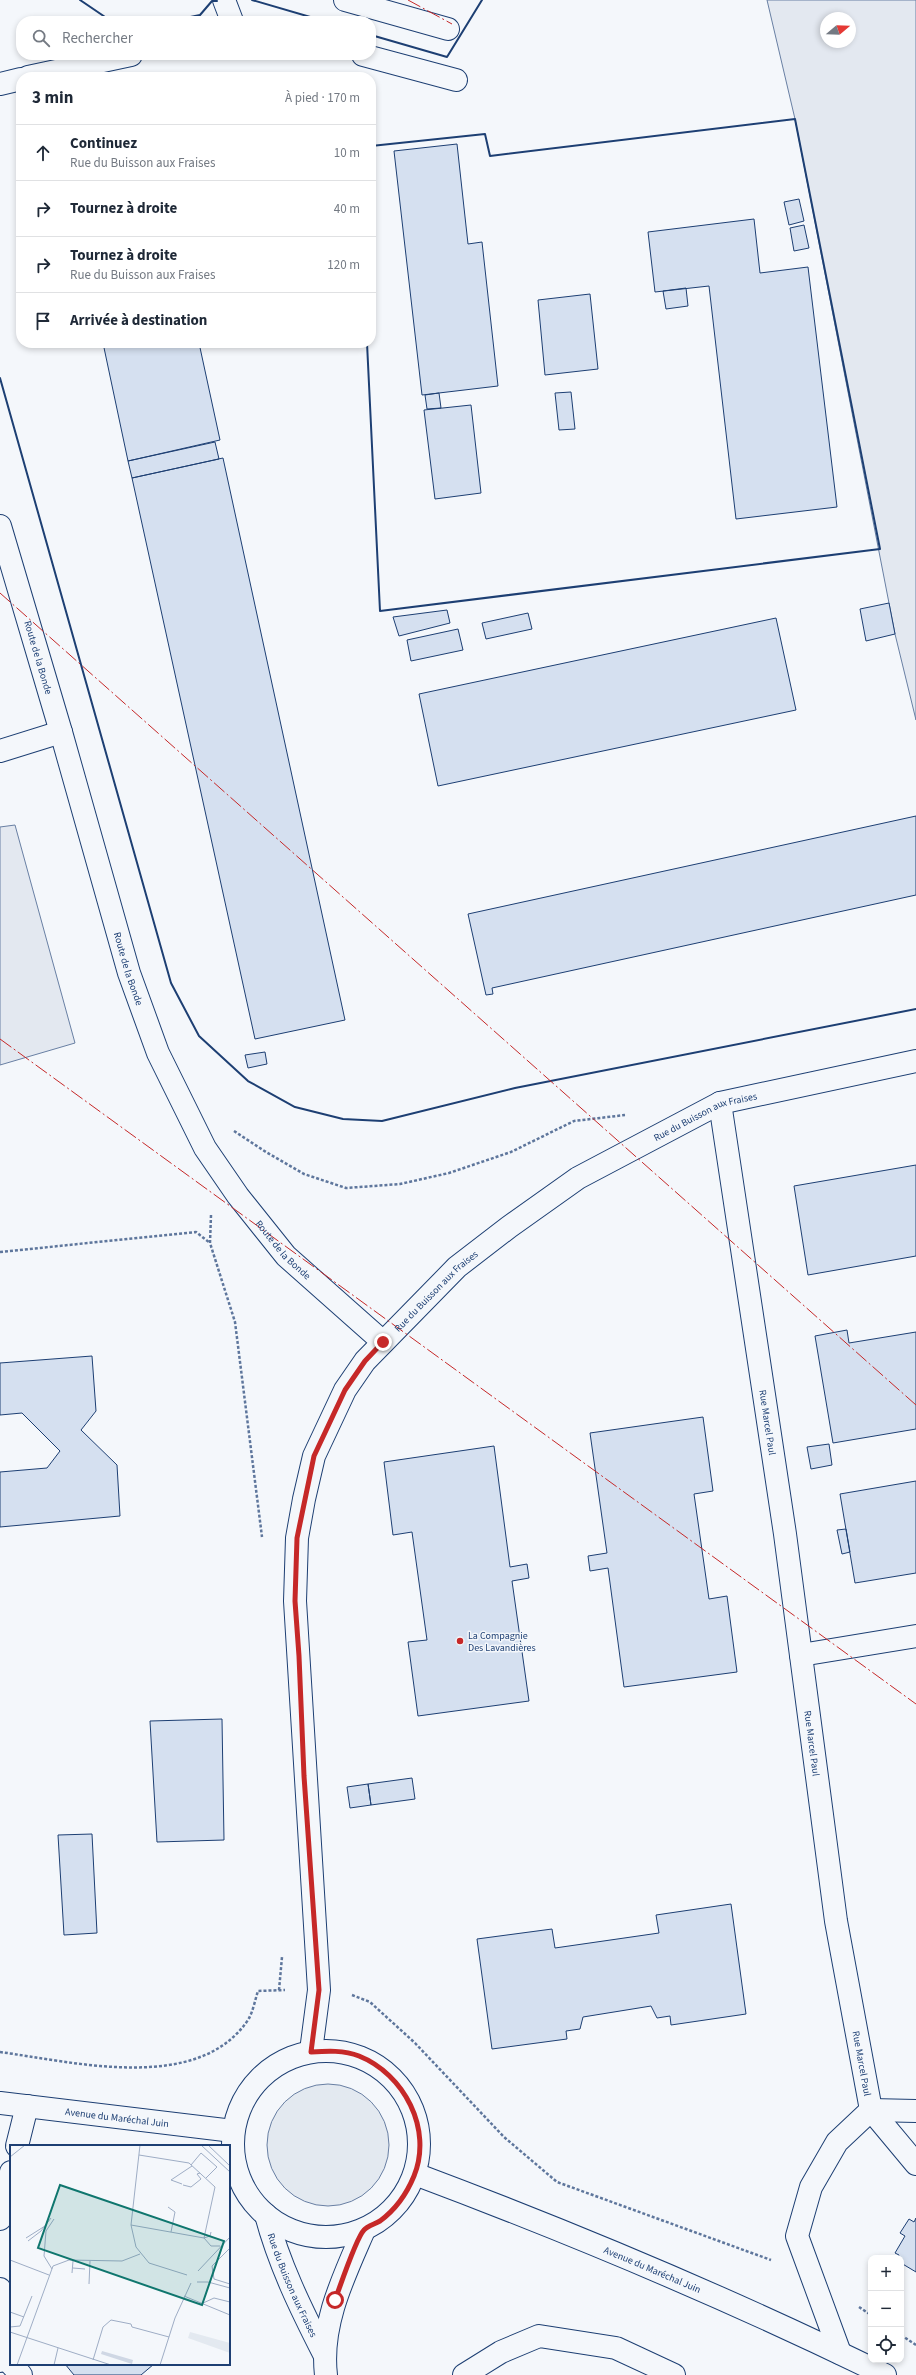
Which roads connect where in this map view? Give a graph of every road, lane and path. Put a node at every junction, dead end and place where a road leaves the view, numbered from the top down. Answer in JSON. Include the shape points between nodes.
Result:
{"nodes":[{"id":1,"x":224,"y":0,"type":"edge"},
{"id":2,"x":345,"y":0,"type":"edge"},
{"id":3,"x":230,"y":16,"type":"edge"},
{"id":4,"x":448,"y":29,"type":"dead end"},
{"id":5,"x":376,"y":58,"type":"edge"},
{"id":6,"x":108,"y":60,"type":"edge"},
{"id":7,"x":51,"y":72,"type":"edge"},
{"id":8,"x":16,"y":80,"type":"edge"},
{"id":9,"x":456,"y":80,"type":"dead end"},
{"id":10,"x":0,"y":84,"type":"edge"},
{"id":11,"x":0,"y":526,"type":"edge"},
{"id":12,"x":61,"y":732,"type":"junction"},
{"id":13,"x":0,"y":751,"type":"edge"},
{"id":14,"x":916,"y":1061,"type":"edge"},
{"id":15,"x":720,"y":1103,"type":"junction"},
{"id":16,"x":628,"y":1114,"type":"dead end"},
{"id":17,"x":233,"y":1130,"type":"dead end"},
{"id":18,"x":211,"y":1208,"type":"dead end"},
{"id":19,"x":210,"y":1243,"type":"junction"},
{"id":20,"x":0,"y":1252,"type":"edge"},
{"id":21,"x":383,"y":1342,"type":"junction"},
{"id":22,"x":262,"y":1538,"type":"dead end"},
{"id":23,"x":916,"y":1636,"type":"edge"},
{"id":24,"x":801,"y":1655,"type":"junction"},
{"id":25,"x":283,"y":1952,"type":"dead end"},
{"id":26,"x":279,"y":1990,"type":"junction"},
{"id":27,"x":319,"y":1990,"type":"junction"},
{"id":28,"x":0,"y":2052,"type":"edge"},
{"id":29,"x":311,"y":2052,"type":"junction"},
{"id":30,"x":0,"y":2103,"type":"edge"},
{"id":31,"x":27,"y":2106,"type":"junction"},
{"id":32,"x":871,"y":2110,"type":"junction"},
{"id":33,"x":916,"y":2111,"type":"edge"},
{"id":34,"x":233,"y":2131,"type":"junction"},
{"id":35,"x":17,"y":2145,"type":"edge"},
{"id":36,"x":916,"y":2164,"type":"edge"},
{"id":37,"x":415,"y":2174,"type":"junction"},
{"id":38,"x":10,"y":2176,"type":"edge"},
{"id":39,"x":266,"y":2215,"type":"junction"},
{"id":40,"x":0,"y":2219,"type":"edge"},
{"id":41,"x":364,"y":2230,"type":"junction"},
{"id":42,"x":810,"y":2275,"type":"junction"},
{"id":43,"x":0,"y":2289,"type":"edge"},
{"id":44,"x":853,"y":2303,"type":"dead end"},
{"id":45,"x":868,"y":2313,"type":"edge"},
{"id":46,"x":904,"y":2337,"type":"edge"},
{"id":47,"x":916,"y":2345,"type":"edge"},
{"id":48,"x":840,"y":2353,"type":"junction"},
{"id":49,"x":6,"y":2361,"type":"edge"},
{"id":50,"x":325,"y":2364,"type":"edge"},
{"id":51,"x":10,"y":2365,"type":"edge"},
{"id":52,"x":21,"y":2375,"type":"edge"},
{"id":53,"x":464,"y":2375,"type":"edge"},
{"id":54,"x":674,"y":2375,"type":"edge"},
{"id":55,"x":885,"y":2375,"type":"edge"}],
"edges":[{"from":1,"to":3,"type":"street"},
{"from":2,"to":4,"type":"street"},
{"from":5,"to":9,"type":"street"},
{"from":6,"to":7,"type":"street"},
{"from":8,"to":10,"type":"street"},
{"from":11,"to":12,"type":"street","name":"Route de la Bonde"},
{"from":12,"to":13,"type":"street"},
{"from":12,"to":21,"type":"street","name":"Route de la Bonde","via":[[129,973],[158,1053],[206,1148],[238,1196],[286,1256]]},
{"from":14,"to":15,"type":"street","name":"Rue du Buisson aux Fraises"},
{"from":15,"to":21,"type":"street","name":"Rue du Buisson aux Fraises","via":[[578,1178],[515,1222],[457,1267]]},
{"from":15,"to":24,"type":"street","name":"Rue Marcel Paul"},
{"from":16,"to":17,"type":"path","via":[[574,1121],[511,1152],[449,1173],[400,1184],[346,1188],[304,1174]]},
{"from":18,"to":19,"type":"path"},
{"from":19,"to":20,"type":"path","via":[[196,1232]]},
{"from":19,"to":22,"type":"path","via":[[235,1322]]},
{"from":21,"to":27,"type":"street","name":"Rue du Buisson aux Fraises","via":[[365,1361],[345,1390],[314,1456],[297,1538],[295,1601]]},
{"from":23,"to":24,"type":"street"},
{"from":24,"to":32,"type":"street","name":"Rue Marcel Paul","via":[[836,1921]]},
{"from":25,"to":26,"type":"path"},
{"from":26,"to":27,"type":"path"},
{"from":26,"to":28,"type":"path","via":[[258,1991],[248,2019],[224,2045],[177,2065],[112,2067]]},
{"from":27,"to":29,"type":"street","name":"Rue du Buisson aux Fraises"},
{"from":27,"to":42,"type":"path","via":[[343,1991],[370,2002],[415,2043],[504,2137],[557,2182]]},
{"from":29,"to":34,"type":"street","via":[[288,2058],[268,2070],[252,2087],[240,2108]]},
{"from":29,"to":37,"type":"street","via":[[335,2051],[358,2056],[379,2067],[397,2083],[410,2104],[418,2127],[419,2151]]},
{"from":30,"to":31,"type":"street","name":"Avenue du Maréchal Juin"},
{"from":31,"to":34,"type":"street","name":"Avenue du Maréchal Juin"},
{"from":31,"to":35,"type":"street"},
{"from":32,"to":33,"type":"street"},
{"from":32,"to":36,"type":"street"},
{"from":32,"to":42,"type":"street","via":[[837,2142],[811,2187],[797,2236]]},
{"from":34,"to":39,"type":"street","via":[[236,2168],[243,2186],[253,2202]]},
{"from":37,"to":41,"type":"street","via":[[407,2192],[395,2207]]},
{"from":37,"to":48,"type":"street","name":"Avenue du Maréchal Juin","via":[[532,2218],[779,2323]]},
{"from":38,"to":40,"type":"street"},
{"from":39,"to":41,"type":"street","via":[[302,2235],[323,2238],[344,2236]]},
{"from":39,"to":50,"type":"street","name":"Rue du Buisson aux Fraises","via":[[273,2243]]},
{"from":41,"to":50,"type":"street","name":"Rue du Buisson aux Fraises","via":[[335,2300]]},
{"from":42,"to":48,"type":"street"},
{"from":43,"to":49,"type":"street"},
{"from":44,"to":45,"type":"path"},
{"from":46,"to":47,"type":"path"},
{"from":48,"to":55,"type":"street","name":"Avenue du Maréchal Juin"},
{"from":51,"to":52,"type":"street"},
{"from":53,"to":54,"type":"street","via":[[501,2352],[540,2336],[616,2348]]}]}
